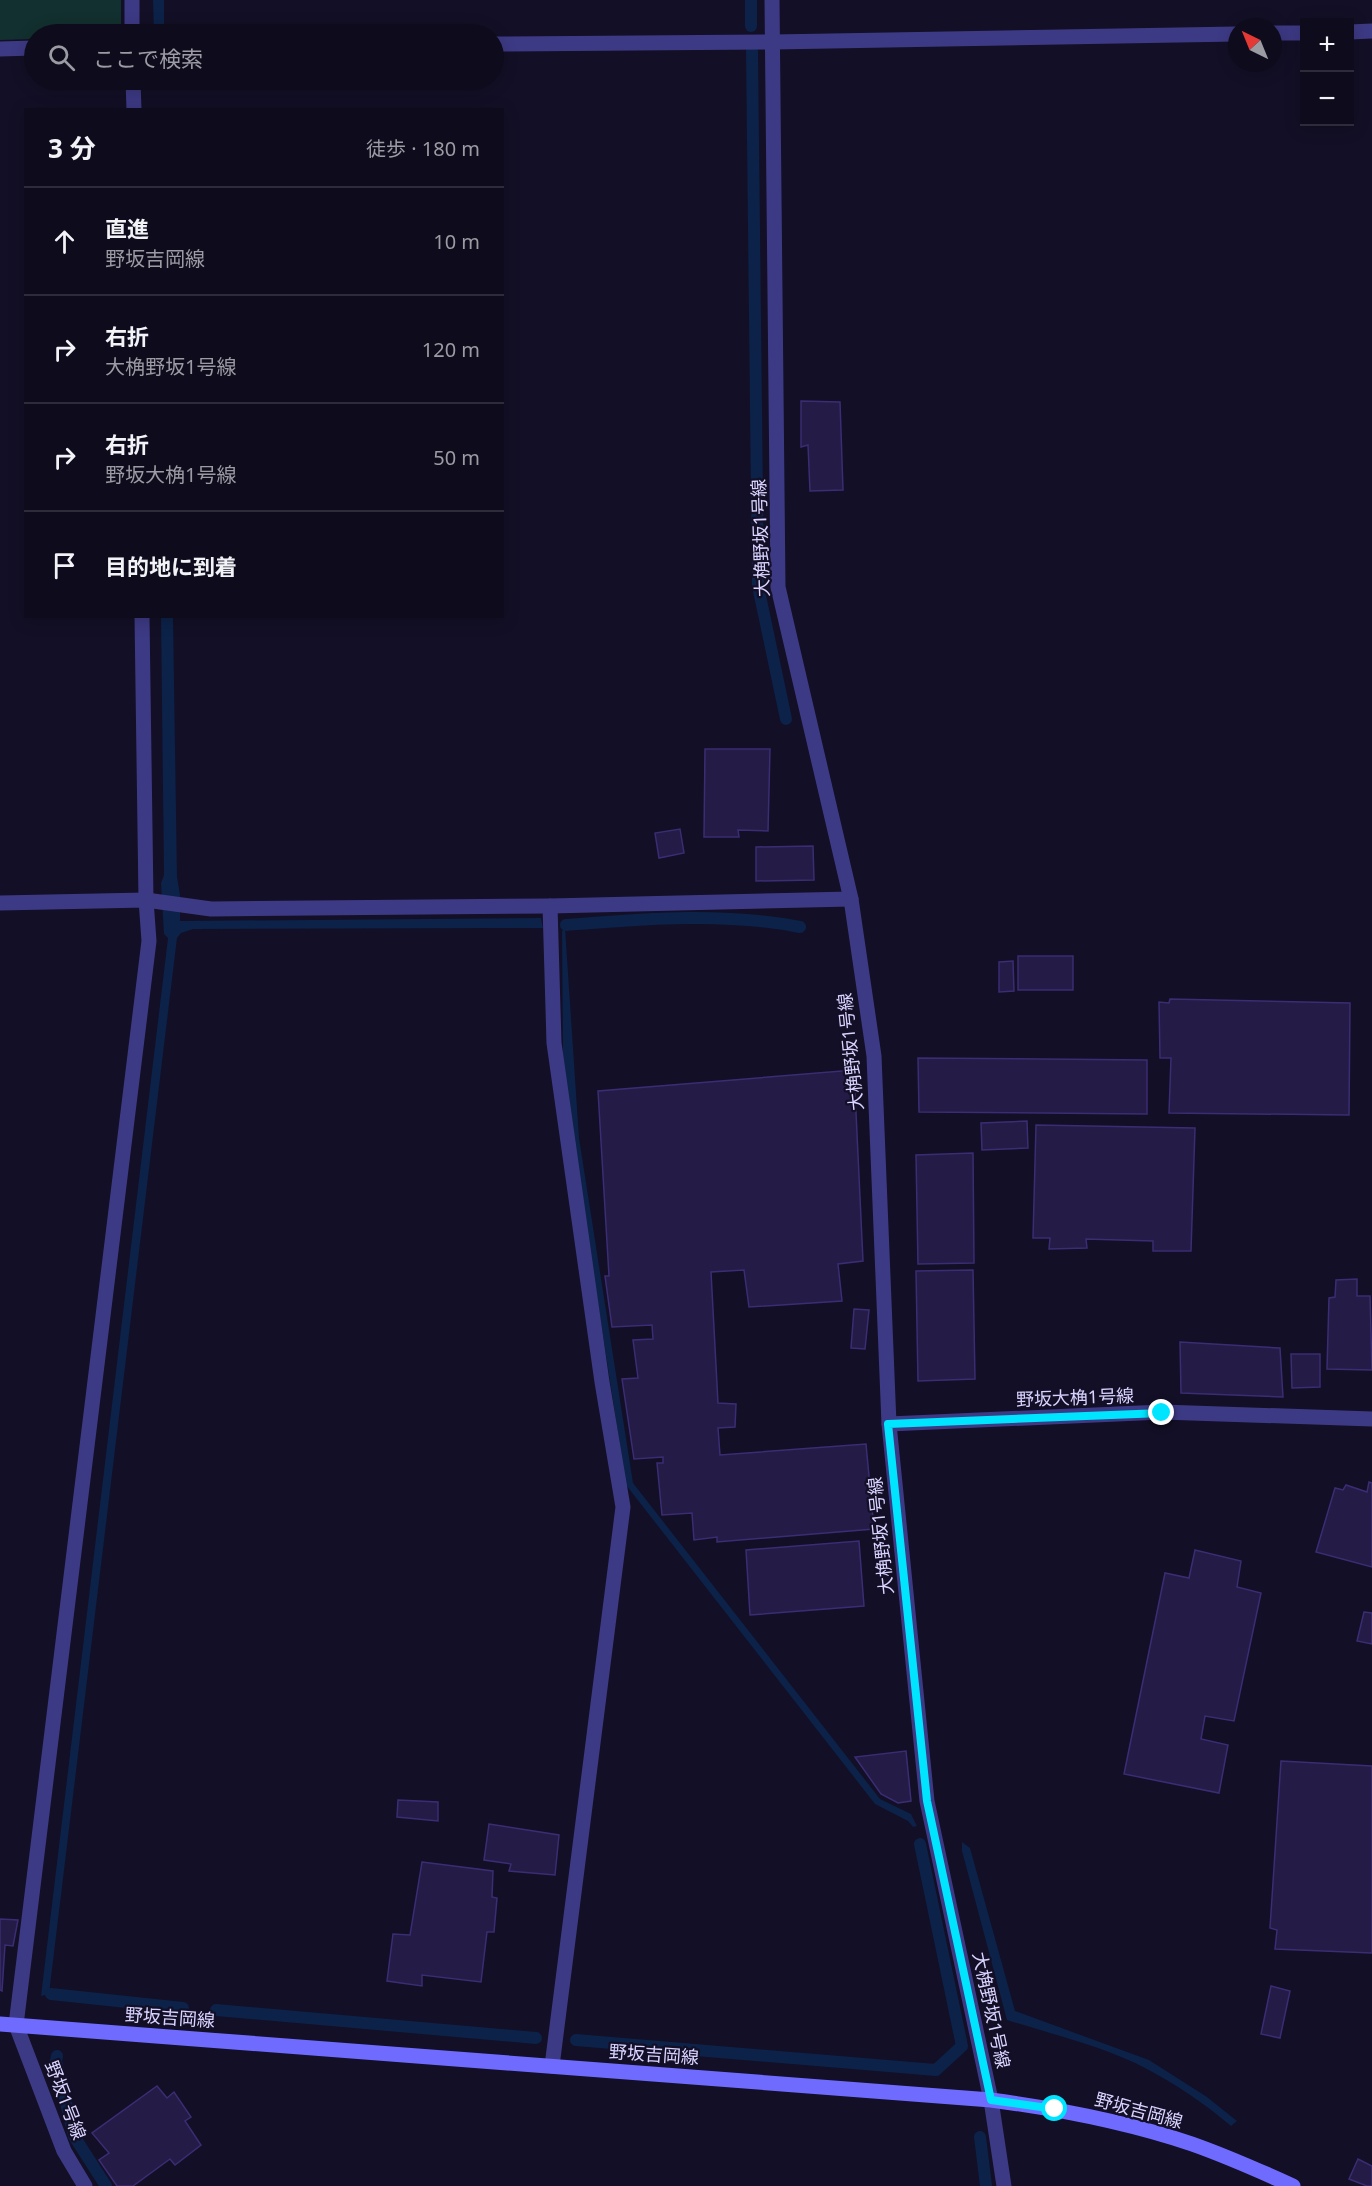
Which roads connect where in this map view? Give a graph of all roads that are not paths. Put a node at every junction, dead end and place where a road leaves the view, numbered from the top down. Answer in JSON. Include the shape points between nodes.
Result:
{"nodes":[{"id":1,"x":132,"y":0,"type":"edge"},
{"id":2,"x":772,"y":0,"type":"edge"},
{"id":3,"x":132,"y":24,"type":"edge"},
{"id":4,"x":1354,"y":32,"type":"edge"},
{"id":5,"x":1372,"y":32,"type":"edge"},
{"id":6,"x":1282,"y":33,"type":"edge"},
{"id":7,"x":1300,"y":33,"type":"edge"},
{"id":8,"x":1228,"y":34,"type":"edge"},
{"id":9,"x":773,"y":42,"type":"junction"},
{"id":10,"x":504,"y":44,"type":"edge"},
{"id":11,"x":24,"y":48,"type":"edge"},
{"id":12,"x":0,"y":49,"type":"edge"},
{"id":13,"x":133,"y":90,"type":"edge"},
{"id":14,"x":134,"y":108,"type":"edge"},
{"id":15,"x":142,"y":618,"type":"edge"},
{"id":16,"x":851,"y":899,"type":"junction"},
{"id":17,"x":147,"y":900,"type":"junction"},
{"id":18,"x":0,"y":903,"type":"edge"},
{"id":19,"x":550,"y":906,"type":"junction"},
{"id":20,"x":1372,"y":1419,"type":"edge"},
{"id":21,"x":888,"y":1424,"type":"junction"},
{"id":22,"x":0,"y":2024,"type":"edge"},
{"id":23,"x":16,"y":2025,"type":"junction"},
{"id":24,"x":552,"y":2066,"type":"junction"},
{"id":25,"x":991,"y":2100,"type":"junction"},
{"id":26,"x":85,"y":2186,"type":"edge"},
{"id":27,"x":1004,"y":2186,"type":"edge"},
{"id":28,"x":1293,"y":2186,"type":"edge"}],
"edges":[{"from":1,"to":3,"type":"street"},
{"from":2,"to":9,"type":"street","name":"大桷野坂1号線"},
{"from":4,"to":5,"type":"street"},
{"from":6,"to":7,"type":"street"},
{"from":8,"to":9,"type":"street"},
{"from":9,"to":10,"type":"street"},
{"from":9,"to":16,"type":"street","name":"大桷野坂1号線","via":[[777,587]]},
{"from":11,"to":12,"type":"street"},
{"from":13,"to":14,"type":"street"},
{"from":15,"to":17,"type":"street"},
{"from":16,"to":19,"type":"street"},
{"from":16,"to":21,"type":"street","name":"大桷野坂1号線","via":[[874,1056]]},
{"from":17,"to":18,"type":"street"},
{"from":17,"to":19,"type":"street","via":[[211,909]]},
{"from":17,"to":23,"type":"street","via":[[149,941]]},
{"from":19,"to":24,"type":"street","via":[[554,1043],[623,1507]]},
{"from":20,"to":21,"type":"street","name":"野坂大桷1号線","via":[[1162,1413]]},
{"from":21,"to":25,"type":"street","name":"大桷野坂1号線","via":[[927,1801]]},
{"from":22,"to":23,"type":"street","name":"野坂吉岡線"},
{"from":23,"to":24,"type":"street","name":"野坂吉岡線"},
{"from":23,"to":26,"type":"street","name":"野坂1号線","via":[[64,2151]]},
{"from":24,"to":25,"type":"street","name":"野坂吉岡線"},
{"from":25,"to":27,"type":"street","name":"大桷野坂1号線"},
{"from":25,"to":28,"type":"street","name":"野坂吉岡線","via":[[1055,2109],[1152,2132],[1192,2144]]}]}
